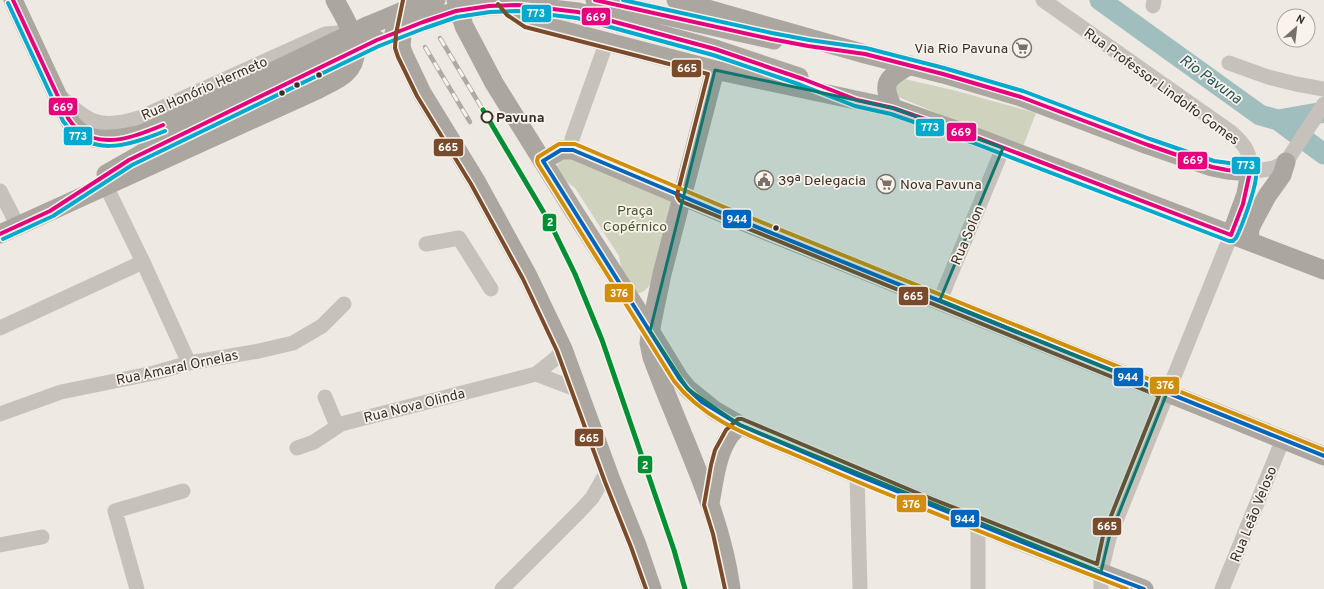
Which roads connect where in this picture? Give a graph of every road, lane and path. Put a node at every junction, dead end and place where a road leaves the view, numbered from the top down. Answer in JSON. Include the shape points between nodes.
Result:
{"nodes":[{"id":1,"x":14,"y":0,"type":"edge"},
{"id":2,"x":335,"y":0,"type":"edge"},
{"id":3,"x":411,"y":0,"type":"edge"},
{"id":4,"x":436,"y":0,"type":"edge"},
{"id":5,"x":502,"y":0,"type":"edge"},
{"id":6,"x":595,"y":0,"type":"edge"},
{"id":7,"x":676,"y":0,"type":"edge"},
{"id":8,"x":1043,"y":0,"type":"edge"},
{"id":9,"x":453,"y":1,"type":"edge"},
{"id":10,"x":731,"y":15,"type":"edge"},
{"id":11,"x":354,"y":41,"type":"junction"},
{"id":12,"x":607,"y":41,"type":"junction"},
{"id":13,"x":1228,"y":63,"type":"dead end"},
{"id":14,"x":910,"y":65,"type":"junction"},
{"id":15,"x":715,"y":70,"type":"junction"},
{"id":16,"x":1324,"y":89,"type":"edge"},
{"id":17,"x":57,"y":93,"type":"junction"},
{"id":18,"x":858,"y":100,"type":"junction"},
{"id":19,"x":893,"y":108,"type":"junction"},
{"id":20,"x":1320,"y":114,"type":"edge"},
{"id":21,"x":572,"y":139,"type":"dead end"},
{"id":22,"x":146,"y":141,"type":"junction"},
{"id":23,"x":1003,"y":148,"type":"junction"},
{"id":24,"x":543,"y":161,"type":"junction"},
{"id":25,"x":1286,"y":162,"type":"junction"},
{"id":26,"x":1250,"y":172,"type":"junction"},
{"id":27,"x":106,"y":186,"type":"junction"},
{"id":28,"x":0,"y":191,"type":"edge"},
{"id":29,"x":683,"y":196,"type":"junction"},
{"id":30,"x":50,"y":211,"type":"junction"},
{"id":31,"x":18,"y":226,"type":"junction"},
{"id":32,"x":0,"y":234,"type":"edge"},
{"id":33,"x":1232,"y":234,"type":"junction"},
{"id":34,"x":1249,"y":241,"type":"junction"},
{"id":35,"x":426,"y":244,"type":"dead end"},
{"id":36,"x":143,"y":262,"type":"junction"},
{"id":37,"x":1324,"y":270,"type":"edge"},
{"id":38,"x":491,"y":289,"type":"dead end"},
{"id":39,"x":940,"y":300,"type":"junction"},
{"id":40,"x":344,"y":304,"type":"dead end"},
{"id":41,"x":0,"y":328,"type":"edge"},
{"id":42,"x":650,"y":331,"type":"junction"},
{"id":43,"x":563,"y":349,"type":"junction"},
{"id":44,"x":189,"y":363,"type":"junction"},
{"id":45,"x":536,"y":374,"type":"junction"},
{"id":46,"x":578,"y":390,"type":"junction"},
{"id":47,"x":1167,"y":393,"type":"junction"},
{"id":48,"x":325,"y":397,"type":"dead end"},
{"id":49,"x":0,"y":414,"type":"edge"},
{"id":50,"x":740,"y":425,"type":"junction"},
{"id":51,"x":337,"y":426,"type":"junction"},
{"id":52,"x":1283,"y":439,"type":"junction"},
{"id":53,"x":297,"y":448,"type":"dead end"},
{"id":54,"x":1324,"y":456,"type":"edge"},
{"id":55,"x":608,"y":470,"type":"junction"},
{"id":56,"x":857,"y":475,"type":"junction"},
{"id":57,"x":615,"y":489,"type":"junction"},
{"id":58,"x":183,"y":490,"type":"dead end"},
{"id":59,"x":592,"y":498,"type":"junction"},
{"id":60,"x":710,"y":505,"type":"junction"},
{"id":61,"x":978,"y":524,"type":"junction"},
{"id":62,"x":42,"y":537,"type":"dead end"},
{"id":63,"x":0,"y":545,"type":"edge"},
{"id":64,"x":1101,"y":580,"type":"edge"},
{"id":65,"x":138,"y":589,"type":"edge"},
{"id":66,"x":502,"y":589,"type":"edge"},
{"id":67,"x":652,"y":589,"type":"edge"},
{"id":68,"x":731,"y":589,"type":"edge"},
{"id":69,"x":860,"y":589,"type":"edge"},
{"id":70,"x":978,"y":589,"type":"edge"},
{"id":71,"x":1144,"y":589,"type":"edge"},
{"id":72,"x":1222,"y":589,"type":"edge"}],
"edges":[{"from":1,"to":17,"type":"main road","name":"Rua Honório Hermeto"},
{"from":2,"to":11,"type":"main road"},
{"from":3,"to":43,"type":"main road","via":[[402,34],[401,47],[404,55],[422,93],[476,181],[528,276]]},
{"from":4,"to":22,"type":"main road","bridge":true,"via":[[367,26],[162,125]]},
{"from":5,"to":12,"type":"main road","via":[[511,10],[527,20]]},
{"from":6,"to":10,"type":"main road"},
{"from":7,"to":10,"type":"main road"},
{"from":8,"to":26,"type":"street","name":"Rua Professor Lindolfo Gomes","via":[[1232,133],[1247,150]]},
{"from":9,"to":24,"type":"main road","via":[[494,83]]},
{"from":10,"to":14,"type":"main road","via":[[808,46],[865,54]]},
{"from":11,"to":17,"type":"street","name":"Rua Honório Hermeto","via":[[339,33],[325,34],[138,118],[118,123],[102,123],[88,118]]},
{"from":11,"to":27,"type":"main road","via":[[355,58],[351,67],[340,78]]},
{"from":12,"to":15,"type":"main road"},
{"from":12,"to":21,"type":"street"},
{"from":13,"to":16,"type":"street","via":[[1268,77]]},
{"from":14,"to":19,"type":"main road","via":[[893,75],[888,82],[888,95]]},
{"from":14,"to":26,"type":"main road","via":[[1021,97],[1212,167]]},
{"from":15,"to":18,"type":"main road"},
{"from":15,"to":29,"type":"main road"},
{"from":17,"to":22,"type":"main road","name":"Rua Honório Hermeto","via":[[73,125],[88,137]]},
{"from":18,"to":19,"type":"main road"},
{"from":18,"to":22,"type":"main road","bridge":true,"via":[[715,49],[578,12],[518,5],[473,8],[423,22]]},
{"from":19,"to":23,"type":"main road"},
{"from":20,"to":25,"type":"street"},
{"from":22,"to":30,"type":"main road","via":[[119,166]]},
{"from":23,"to":33,"type":"main road"},
{"from":23,"to":39,"type":"street","name":"Rua Solon"},
{"from":24,"to":29,"type":"main road","via":[[561,150],[573,150]]},
{"from":24,"to":42,"type":"main road"},
{"from":25,"to":26,"type":"street","via":[[1274,168]]},
{"from":25,"to":34,"type":"main road","via":[[1282,175],[1252,224]]},
{"from":26,"to":33,"type":"main road","name":"Rua Professor Lindolfo Gomes","via":[[1246,194]]},
{"from":27,"to":30,"type":"main road"},
{"from":27,"to":36,"type":"street"},
{"from":28,"to":31,"type":"street"},
{"from":29,"to":39,"type":"main road"},
{"from":29,"to":42,"type":"main road"},
{"from":30,"to":31,"type":"main road"},
{"from":31,"to":32,"type":"main road"},
{"from":33,"to":34,"type":"main road"},
{"from":33,"to":47,"type":"street"},
{"from":34,"to":37,"type":"main road"},
{"from":35,"to":38,"type":"street","via":[[459,238]]},
{"from":36,"to":41,"type":"street"},
{"from":36,"to":44,"type":"street"},
{"from":39,"to":47,"type":"main road"},
{"from":40,"to":44,"type":"street","name":"Rua Amaral Ornelas","via":[[322,326],[294,343]]},
{"from":42,"to":50,"type":"main road","via":[[678,378],[688,389],[714,410]]},
{"from":42,"to":60,"type":"main road","via":[[652,357]]},
{"from":43,"to":45,"type":"street","name":"Rua Nova Olinda"},
{"from":43,"to":46,"type":"main road"},
{"from":44,"to":49,"type":"street","name":"Rua Amaral Ornelas","via":[[154,373],[61,392]]},
{"from":45,"to":46,"type":"street"},
{"from":45,"to":51,"type":"street","name":"Rua Nova Olinda"},
{"from":46,"to":55,"type":"main road"},
{"from":47,"to":52,"type":"main road"},
{"from":47,"to":64,"type":"street","via":[[1109,538]]},
{"from":48,"to":51,"type":"street"},
{"from":50,"to":56,"type":"main road"},
{"from":50,"to":60,"type":"main road","via":[[731,434],[721,452]]},
{"from":51,"to":53,"type":"street","name":"Rua Nova Olinda","via":[[314,442]]},
{"from":52,"to":54,"type":"main road"},
{"from":52,"to":72,"type":"street","name":"Rua Leão Veloso"},
{"from":55,"to":57,"type":"main road"},
{"from":55,"to":59,"type":"street"},
{"from":56,"to":61,"type":"main road"},
{"from":56,"to":69,"type":"street"},
{"from":57,"to":59,"type":"street"},
{"from":57,"to":67,"type":"main road"},
{"from":58,"to":65,"type":"street","via":[[115,511]]},
{"from":59,"to":66,"type":"street"},
{"from":60,"to":68,"type":"main road","via":[[719,532]]},
{"from":61,"to":64,"type":"main road","via":[[1037,548]]},
{"from":61,"to":70,"type":"street"},
{"from":62,"to":63,"type":"street"},
{"from":64,"to":71,"type":"main road"}]}
